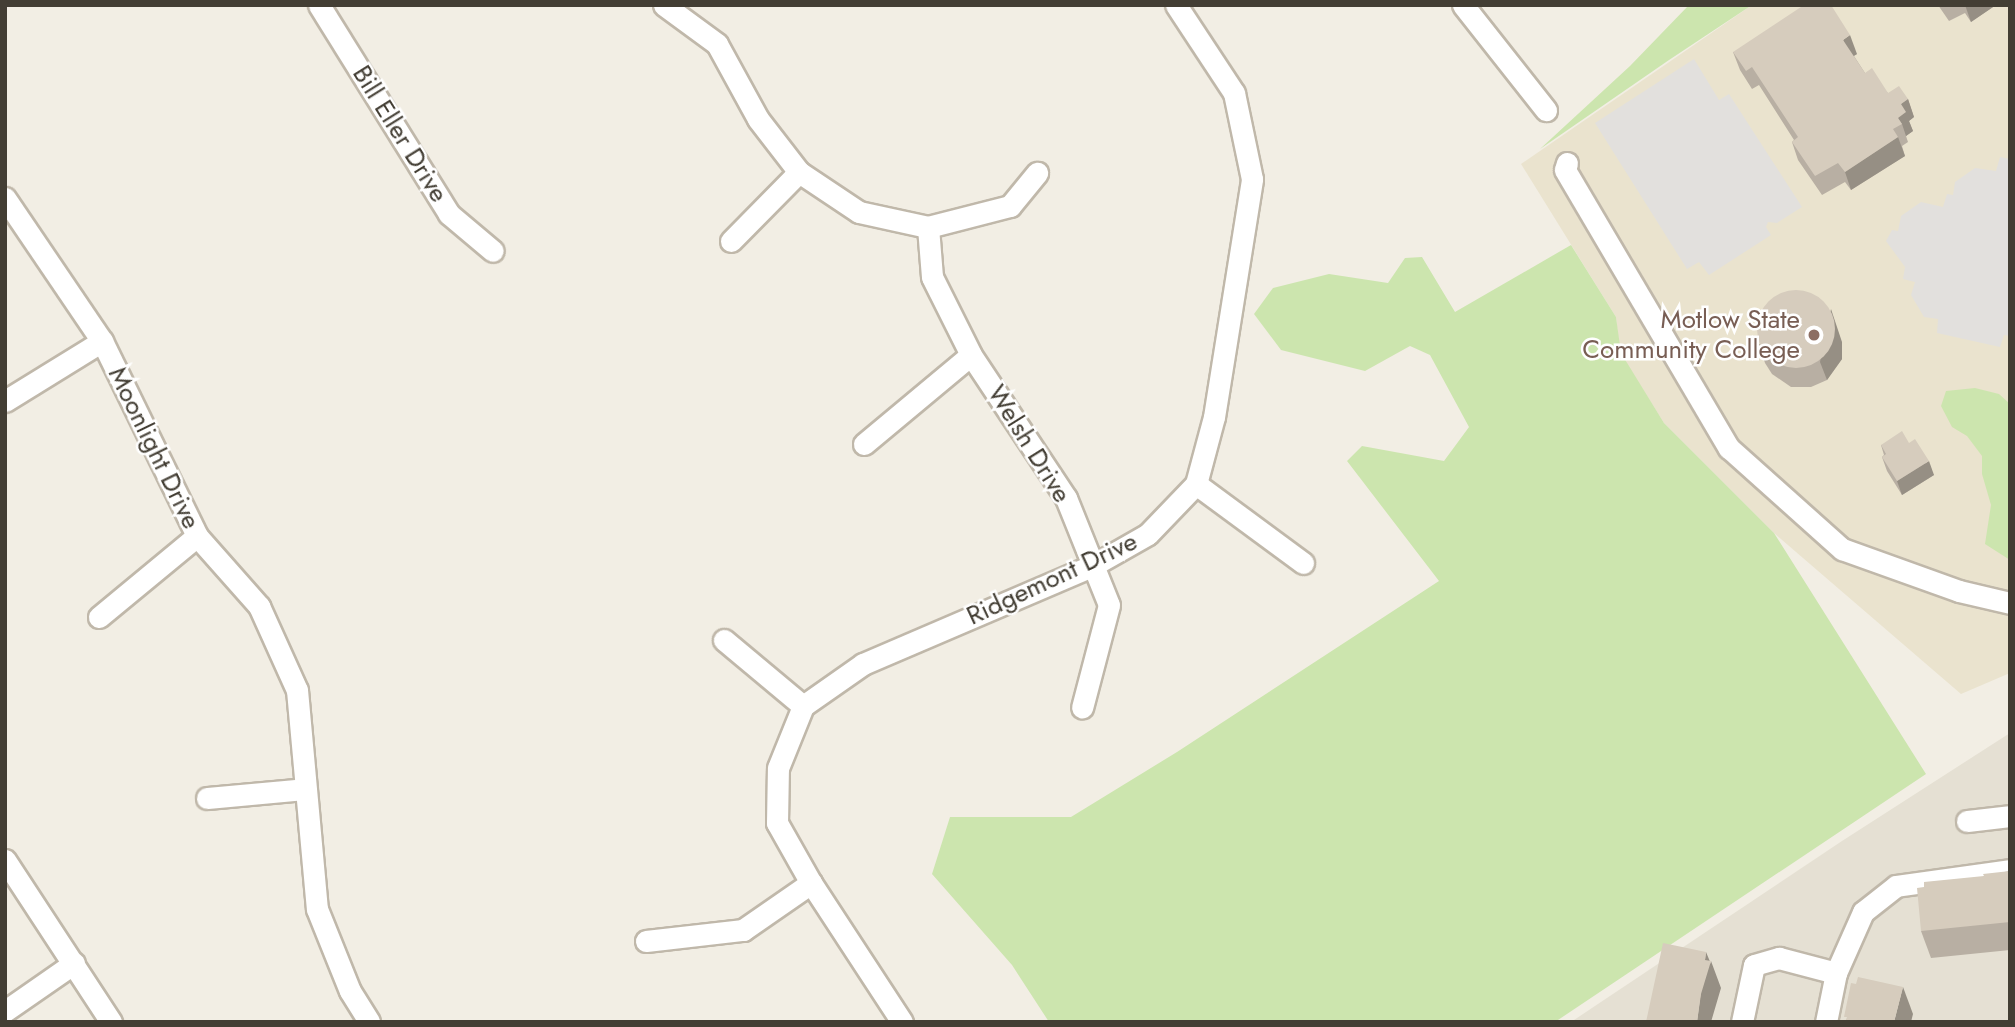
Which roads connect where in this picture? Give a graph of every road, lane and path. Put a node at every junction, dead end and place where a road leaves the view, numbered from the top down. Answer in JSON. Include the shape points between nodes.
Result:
{"nodes":[{"id":1,"x":319,"y":5,"type":"edge"},
{"id":2,"x":664,"y":5,"type":"edge"},
{"id":3,"x":1176,"y":5,"type":"edge"},
{"id":4,"x":1463,"y":5,"type":"edge"},
{"id":5,"x":1546,"y":110,"type":"dead end"},
{"id":6,"x":1567,"y":163,"type":"dead end"},
{"id":7,"x":799,"y":172,"type":"junction"},
{"id":8,"x":1037,"y":173,"type":"dead end"},
{"id":9,"x":5,"y":198,"type":"edge"},
{"id":10,"x":928,"y":227,"type":"junction"},
{"id":11,"x":731,"y":241,"type":"dead end"},
{"id":12,"x":493,"y":251,"type":"dead end"},
{"id":13,"x":102,"y":341,"type":"junction"},
{"id":14,"x":971,"y":355,"type":"junction"},
{"id":15,"x":5,"y":401,"type":"edge"},
{"id":16,"x":864,"y":444,"type":"dead end"},
{"id":17,"x":1196,"y":484,"type":"junction"},
{"id":18,"x":197,"y":536,"type":"junction"},
{"id":19,"x":1303,"y":563,"type":"dead end"},
{"id":20,"x":1093,"y":566,"type":"junction"},
{"id":21,"x":2010,"y":603,"type":"edge"},
{"id":22,"x":99,"y":617,"type":"dead end"},
{"id":23,"x":724,"y":640,"type":"dead end"},
{"id":24,"x":803,"y":706,"type":"junction"},
{"id":25,"x":1082,"y":708,"type":"dead end"},
{"id":26,"x":305,"y":789,"type":"junction"},
{"id":27,"x":207,"y":797,"type":"dead end"},
{"id":28,"x":2010,"y":816,"type":"edge"},
{"id":29,"x":1967,"y":821,"type":"dead end"},
{"id":30,"x":5,"y":860,"type":"edge"},
{"id":31,"x":2010,"y":870,"type":"edge"},
{"id":32,"x":811,"y":883,"type":"junction"},
{"id":33,"x":646,"y":942,"type":"dead end"},
{"id":34,"x":74,"y":963,"type":"junction"},
{"id":35,"x":1836,"y":973,"type":"junction"},
{"id":36,"x":5,"y":1011,"type":"edge"},
{"id":37,"x":111,"y":1022,"type":"edge"},
{"id":38,"x":369,"y":1022,"type":"edge"},
{"id":39,"x":902,"y":1022,"type":"edge"},
{"id":40,"x":1742,"y":1022,"type":"edge"},
{"id":41,"x":1826,"y":1022,"type":"edge"}],
"edges":[{"from":1,"to":12,"type":"street","name":"Bill Eller Drive","via":[[449,214]]},
{"from":2,"to":7,"type":"street","via":[[717,44],[758,119]]},
{"from":3,"to":17,"type":"street","name":"Ridgemont Drive","via":[[1234,93],[1252,179],[1214,417]]},
{"from":4,"to":5,"type":"street"},
{"from":6,"to":21,"type":"street","via":[[1565,170],[1729,449],[1842,549],[1959,591]]},
{"from":7,"to":10,"type":"street","via":[[859,212]]},
{"from":7,"to":11,"type":"street"},
{"from":8,"to":10,"type":"street","via":[[1010,205]]},
{"from":9,"to":13,"type":"street","name":"Moonlight Drive"},
{"from":10,"to":14,"type":"street","name":"Welsh Drive","via":[[932,277]]},
{"from":13,"to":15,"type":"street"},
{"from":13,"to":18,"type":"street","name":"Moonlight Drive"},
{"from":14,"to":16,"type":"street"},
{"from":14,"to":20,"type":"street","name":"Welsh Drive","via":[[1066,498]]},
{"from":17,"to":19,"type":"street"},
{"from":17,"to":20,"type":"street","name":"Ridgemont Drive","via":[[1147,534]]},
{"from":18,"to":22,"type":"street"},
{"from":18,"to":26,"type":"street","name":"Moonlight Drive","via":[[259,606],[298,691]]},
{"from":20,"to":24,"type":"street","name":"Ridgemont Drive","via":[[863,664]]},
{"from":20,"to":25,"type":"street","name":"Welsh Drive","via":[[1109,605]]},
{"from":23,"to":24,"type":"street"},
{"from":24,"to":32,"type":"street","via":[[778,768],[777,823]]},
{"from":26,"to":27,"type":"street"},
{"from":26,"to":38,"type":"street","name":"Moonlight Drive","via":[[317,909],[350,991]]},
{"from":28,"to":29,"type":"street"},
{"from":30,"to":34,"type":"street"},
{"from":31,"to":35,"type":"street","via":[[1896,886],[1863,912]]},
{"from":32,"to":33,"type":"street","via":[[744,930]]},
{"from":32,"to":39,"type":"street"},
{"from":34,"to":36,"type":"street"},
{"from":34,"to":37,"type":"street"},
{"from":35,"to":40,"type":"street","via":[[1779,958],[1754,965]]},
{"from":35,"to":41,"type":"street"}]}
